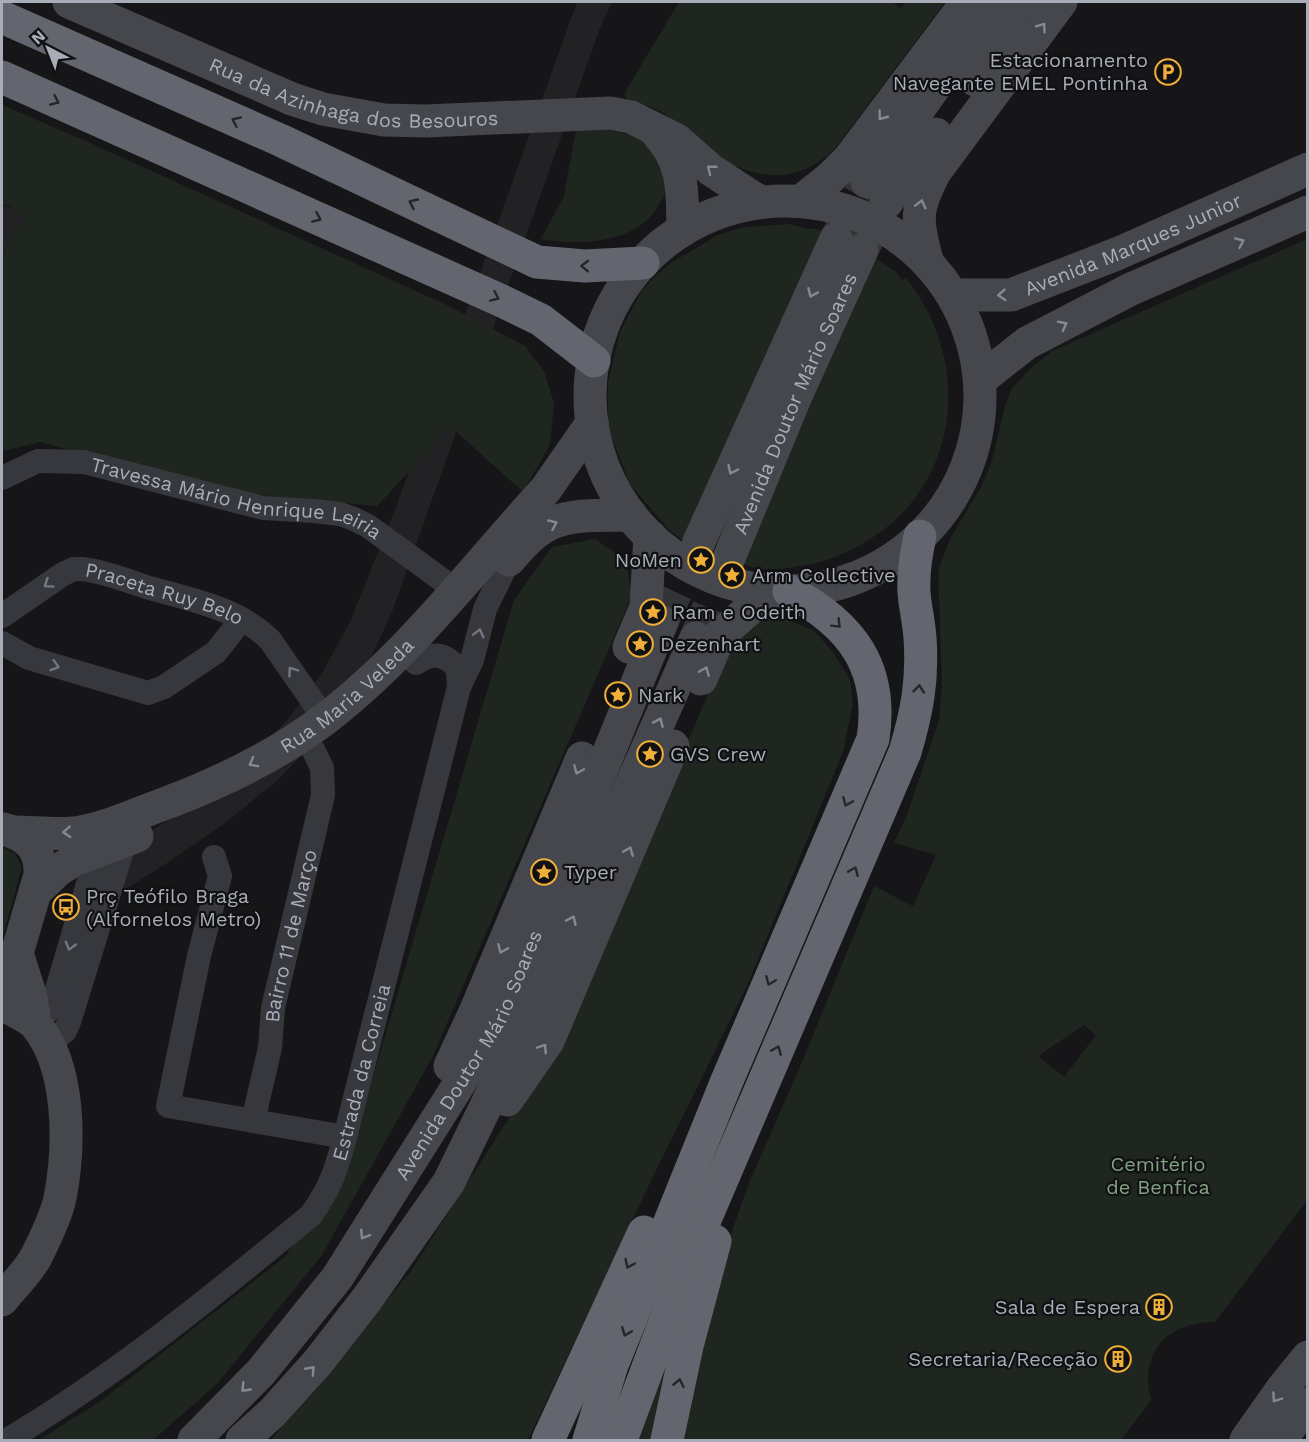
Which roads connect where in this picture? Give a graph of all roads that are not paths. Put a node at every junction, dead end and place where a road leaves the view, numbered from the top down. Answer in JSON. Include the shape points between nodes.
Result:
{"nodes":[{"id":1,"x":69,"y":2,"type":"edge"},
{"id":2,"x":967,"y":2,"type":"edge"},
{"id":3,"x":995,"y":2,"type":"edge"},
{"id":4,"x":1032,"y":2,"type":"edge"},
{"id":5,"x":1061,"y":2,"type":"edge"},
{"id":6,"x":2,"y":17,"type":"edge"},
{"id":7,"x":2,"y":77,"type":"edge"},
{"id":8,"x":650,"y":125,"type":"junction"},
{"id":9,"x":1308,"y":169,"type":"edge"},
{"id":10,"x":801,"y":201,"type":"junction"},
{"id":11,"x":760,"y":202,"type":"junction"},
{"id":12,"x":1308,"y":212,"type":"edge"},
{"id":13,"x":683,"y":230,"type":"junction"},
{"id":14,"x":927,"y":261,"type":"junction"},
{"id":15,"x":643,"y":263,"type":"junction"},
{"id":16,"x":953,"y":296,"type":"junction"},
{"id":17,"x":594,"y":361,"type":"junction"},
{"id":18,"x":980,"y":380,"type":"junction"},
{"id":19,"x":592,"y":423,"type":"junction"},
{"id":20,"x":2,"y":478,"type":"edge"},
{"id":21,"x":640,"y":526,"type":"junction"},
{"id":22,"x":920,"y":536,"type":"junction"},
{"id":23,"x":698,"y":544,"type":"tunnel mouth"},
{"id":24,"x":729,"y":558,"type":"tunnel mouth"},
{"id":25,"x":507,"y":562,"type":"junction"},
{"id":26,"x":456,"y":590,"type":"junction"},
{"id":27,"x":780,"y":590,"type":"junction"},
{"id":28,"x":2,"y":616,"type":"edge"},
{"id":29,"x":242,"y":619,"type":"junction"},
{"id":30,"x":662,"y":622,"type":"tunnel mouth"},
{"id":31,"x":696,"y":638,"type":"tunnel mouth"},
{"id":32,"x":2,"y":643,"type":"edge"},
{"id":33,"x":416,"y":663,"type":"junction"},
{"id":34,"x":459,"y":687,"type":"junction"},
{"id":35,"x":325,"y":719,"type":"junction"},
{"id":36,"x":314,"y":751,"type":"junction"},
{"id":37,"x":8,"y":830,"type":"edge"},
{"id":38,"x":113,"y":837,"type":"junction"},
{"id":39,"x":214,"y":857,"type":"dead end"},
{"id":40,"x":34,"y":892,"type":"junction"},
{"id":41,"x":9,"y":966,"type":"edge"},
{"id":42,"x":2,"y":1003,"type":"edge"},
{"id":43,"x":41,"y":1034,"type":"junction"},
{"id":44,"x":726,"y":1083,"type":"junction"},
{"id":45,"x":754,"y":1104,"type":"junction"},
{"id":46,"x":253,"y":1121,"type":"junction"},
{"id":47,"x":345,"y":1137,"type":"junction"},
{"id":48,"x":449,"y":1182,"type":"junction"},
{"id":49,"x":396,"y":1185,"type":"junction"},
{"id":50,"x":2,"y":1300,"type":"edge"},
{"id":51,"x":1308,"y":1358,"type":"edge"},
{"id":52,"x":272,"y":1413,"type":"junction"},
{"id":53,"x":7,"y":1440,"type":"edge"},
{"id":54,"x":194,"y":1440,"type":"edge"},
{"id":55,"x":242,"y":1440,"type":"edge"},
{"id":56,"x":255,"y":1440,"type":"edge"},
{"id":57,"x":548,"y":1440,"type":"edge"},
{"id":58,"x":589,"y":1440,"type":"edge"},
{"id":59,"x":621,"y":1440,"type":"edge"},
{"id":60,"x":667,"y":1440,"type":"edge"},
{"id":61,"x":1246,"y":1440,"type":"edge"}],
"edges":[{"from":1,"to":8,"type":"main road","name":"Rua da Azinhaga dos Besouros","via":[[292,99],[353,115],[426,121],[610,113]]},
{"from":2,"to":10,"type":"main road","one_way":true,"via":[[849,159]]},
{"from":3,"to":4,"type":"main road","via":[[877,192]]},
{"from":14,"to":5,"type":"main road","one_way":true,"via":[[918,223],[926,189]]},
{"from":15,"to":6,"type":"highway","one_way":true,"via":[[585,266],[537,262],[280,140]]},
{"from":7,"to":17,"type":"highway","one_way":true,"via":[[541,320]]},
{"from":11,"to":8,"type":"main road","name":"Rua da Azinhaga dos Besouros","one_way":true,"via":[[711,170],[677,140]]},
{"from":8,"to":13,"type":"main road","via":[[677,162]]},
{"from":9,"to":16,"type":"main road","name":"Avenida Marques Junior","one_way":true,"via":[[1119,253],[1011,295]]},
{"from":10,"to":11,"type":"main road"},
{"from":10,"to":14,"type":"main road","via":[[857,214],[882,226]]},
{"from":11,"to":13,"type":"main road","via":[[707,217]]},
{"from":18,"to":12,"type":"main road","name":"Avenida Marques Junior","one_way":true,"via":[[1027,343],[1121,294]]},
{"from":13,"to":15,"type":"main road"},
{"from":14,"to":16,"type":"main road"},
{"from":15,"to":17,"type":"main road","via":[[620,292]]},
{"from":16,"to":18,"type":"main road","via":[[970,332]]},
{"from":17,"to":19,"type":"main road"},
{"from":18,"to":22,"type":"main road","via":[[978,423],[967,465],[948,503]]},
{"from":19,"to":21,"type":"main road","via":[[613,487]]},
{"from":19,"to":26,"type":"main road","name":"Rua Maria Veleda","via":[[546,489]]},
{"from":20,"to":26,"type":"street","name":"Travessa Mário Henrique Leiria","via":[[38,461],[84,462],[263,508],[340,514],[368,526]]},
{"from":25,"to":21,"type":"main road","name":"Rua Maria Veleda","one_way":true,"via":[[550,523],[580,517]]},
{"from":21,"to":27,"type":"main road","via":[[678,558],[718,579]]},
{"from":21,"to":49,"type":"main road","one_way":true,"via":[[646,607],[476,1010]]},
{"from":22,"to":27,"type":"main road","via":[[902,552],[860,576],[837,584]]},
{"from":45,"to":22,"type":"highway","one_way":true,"via":[[905,752],[916,715],[921,681],[914,591]]},
{"from":24,"to":23,"type":"main road","name":"Avenida Doutor Mário Soares","one_way":true,"via":[[795,398],[849,245]]},
{"from":25,"to":33,"type":"main road","name":"Rua Maria Veleda"},
{"from":34,"to":25,"type":"street","name":"Estrada da Correia","one_way":true,"via":[[472,660],[485,609]]},
{"from":26,"to":35,"type":"main road","name":"Rua Maria Veleda","via":[[363,687]]},
{"from":27,"to":44,"type":"highway","one_way":true,"via":[[813,604],[853,642],[873,684],[876,721],[868,753]]},
{"from":48,"to":27,"type":"main road","one_way":true,"via":[[548,1041],[720,635]]},
{"from":29,"to":28,"type":"street","name":"Praceta Ruy Belo","one_way":true,"via":[[83,569],[63,574]]},
{"from":32,"to":29,"type":"street","name":"Praceta Ruy Belo","one_way":true,"via":[[29,658],[148,693],[164,687],[216,652]]},
{"from":35,"to":29,"type":"street","one_way":true,"via":[[270,640]]},
{"from":30,"to":49,"type":"main road","name":"Avenida Doutor Mário Soares","via":[[500,1019]]},
{"from":48,"to":31,"type":"main road","name":"Avenida Doutor Mário Soares","one_way":true,"via":[[523,1030]]},
{"from":33,"to":34,"type":"street","via":[[427,656],[444,657],[458,669]]},
{"from":33,"to":36,"type":"main road","name":"Rua Maria Veleda","via":[[362,714]]},
{"from":34,"to":47,"type":"street","name":"Estrada da Correia"},
{"from":35,"to":38,"type":"main road","name":"Rua Maria Veleda","one_way":true,"via":[[247,767]]},
{"from":36,"to":38,"type":"main road","name":"Rua Maria Veleda","via":[[272,778],[188,818]]},
{"from":36,"to":46,"type":"street","name":"Bairro 11 de Março","via":[[322,768],[323,795],[273,1008],[270,1048]]},
{"from":38,"to":37,"type":"main road","name":"Rua Maria Veleda","one_way":true},
{"from":37,"to":40,"type":"main road","via":[[33,846],[40,862]]},
{"from":38,"to":40,"type":"main road","name":"Rua Maria Veleda","via":[[69,862]]},
{"from":38,"to":43,"type":"street"},
{"from":39,"to":46,"type":"street","via":[[220,876],[168,1106]]},
{"from":40,"to":41,"type":"main road"},
{"from":41,"to":43,"type":"main road","via":[[31,997]]},
{"from":42,"to":43,"type":"main road"},
{"from":43,"to":50,"type":"main road","via":[[58,1068],[64,1102],[66,1134],[60,1199],[35,1259]]},
{"from":44,"to":57,"type":"highway","one_way":true,"via":[[673,1172]]},
{"from":44,"to":58,"type":"highway","one_way":true,"via":[[612,1365]]},
{"from":45,"to":59,"type":"highway","via":[[689,1257]]},
{"from":60,"to":45,"type":"highway","one_way":true,"via":[[690,1335]]},
{"from":46,"to":47,"type":"street"},
{"from":47,"to":53,"type":"street","name":"Estrada da Correia","via":[[332,1182],[311,1215],[111,1372]]},
{"from":52,"to":48,"type":"main road","name":"Avenida Doutor Mário Soares","one_way":true,"via":[[360,1308]]},
{"from":49,"to":54,"type":"main road","name":"Avenida Doutor Mário Soares","one_way":true,"via":[[337,1278],[261,1372]]},
{"from":51,"to":61,"type":"main road","one_way":true},
{"from":52,"to":55,"type":"main road","name":"Avenida Doutor Mário Soares"},
{"from":52,"to":56,"type":"street","name":"Avenida Doutor Mário Soares"}]}
